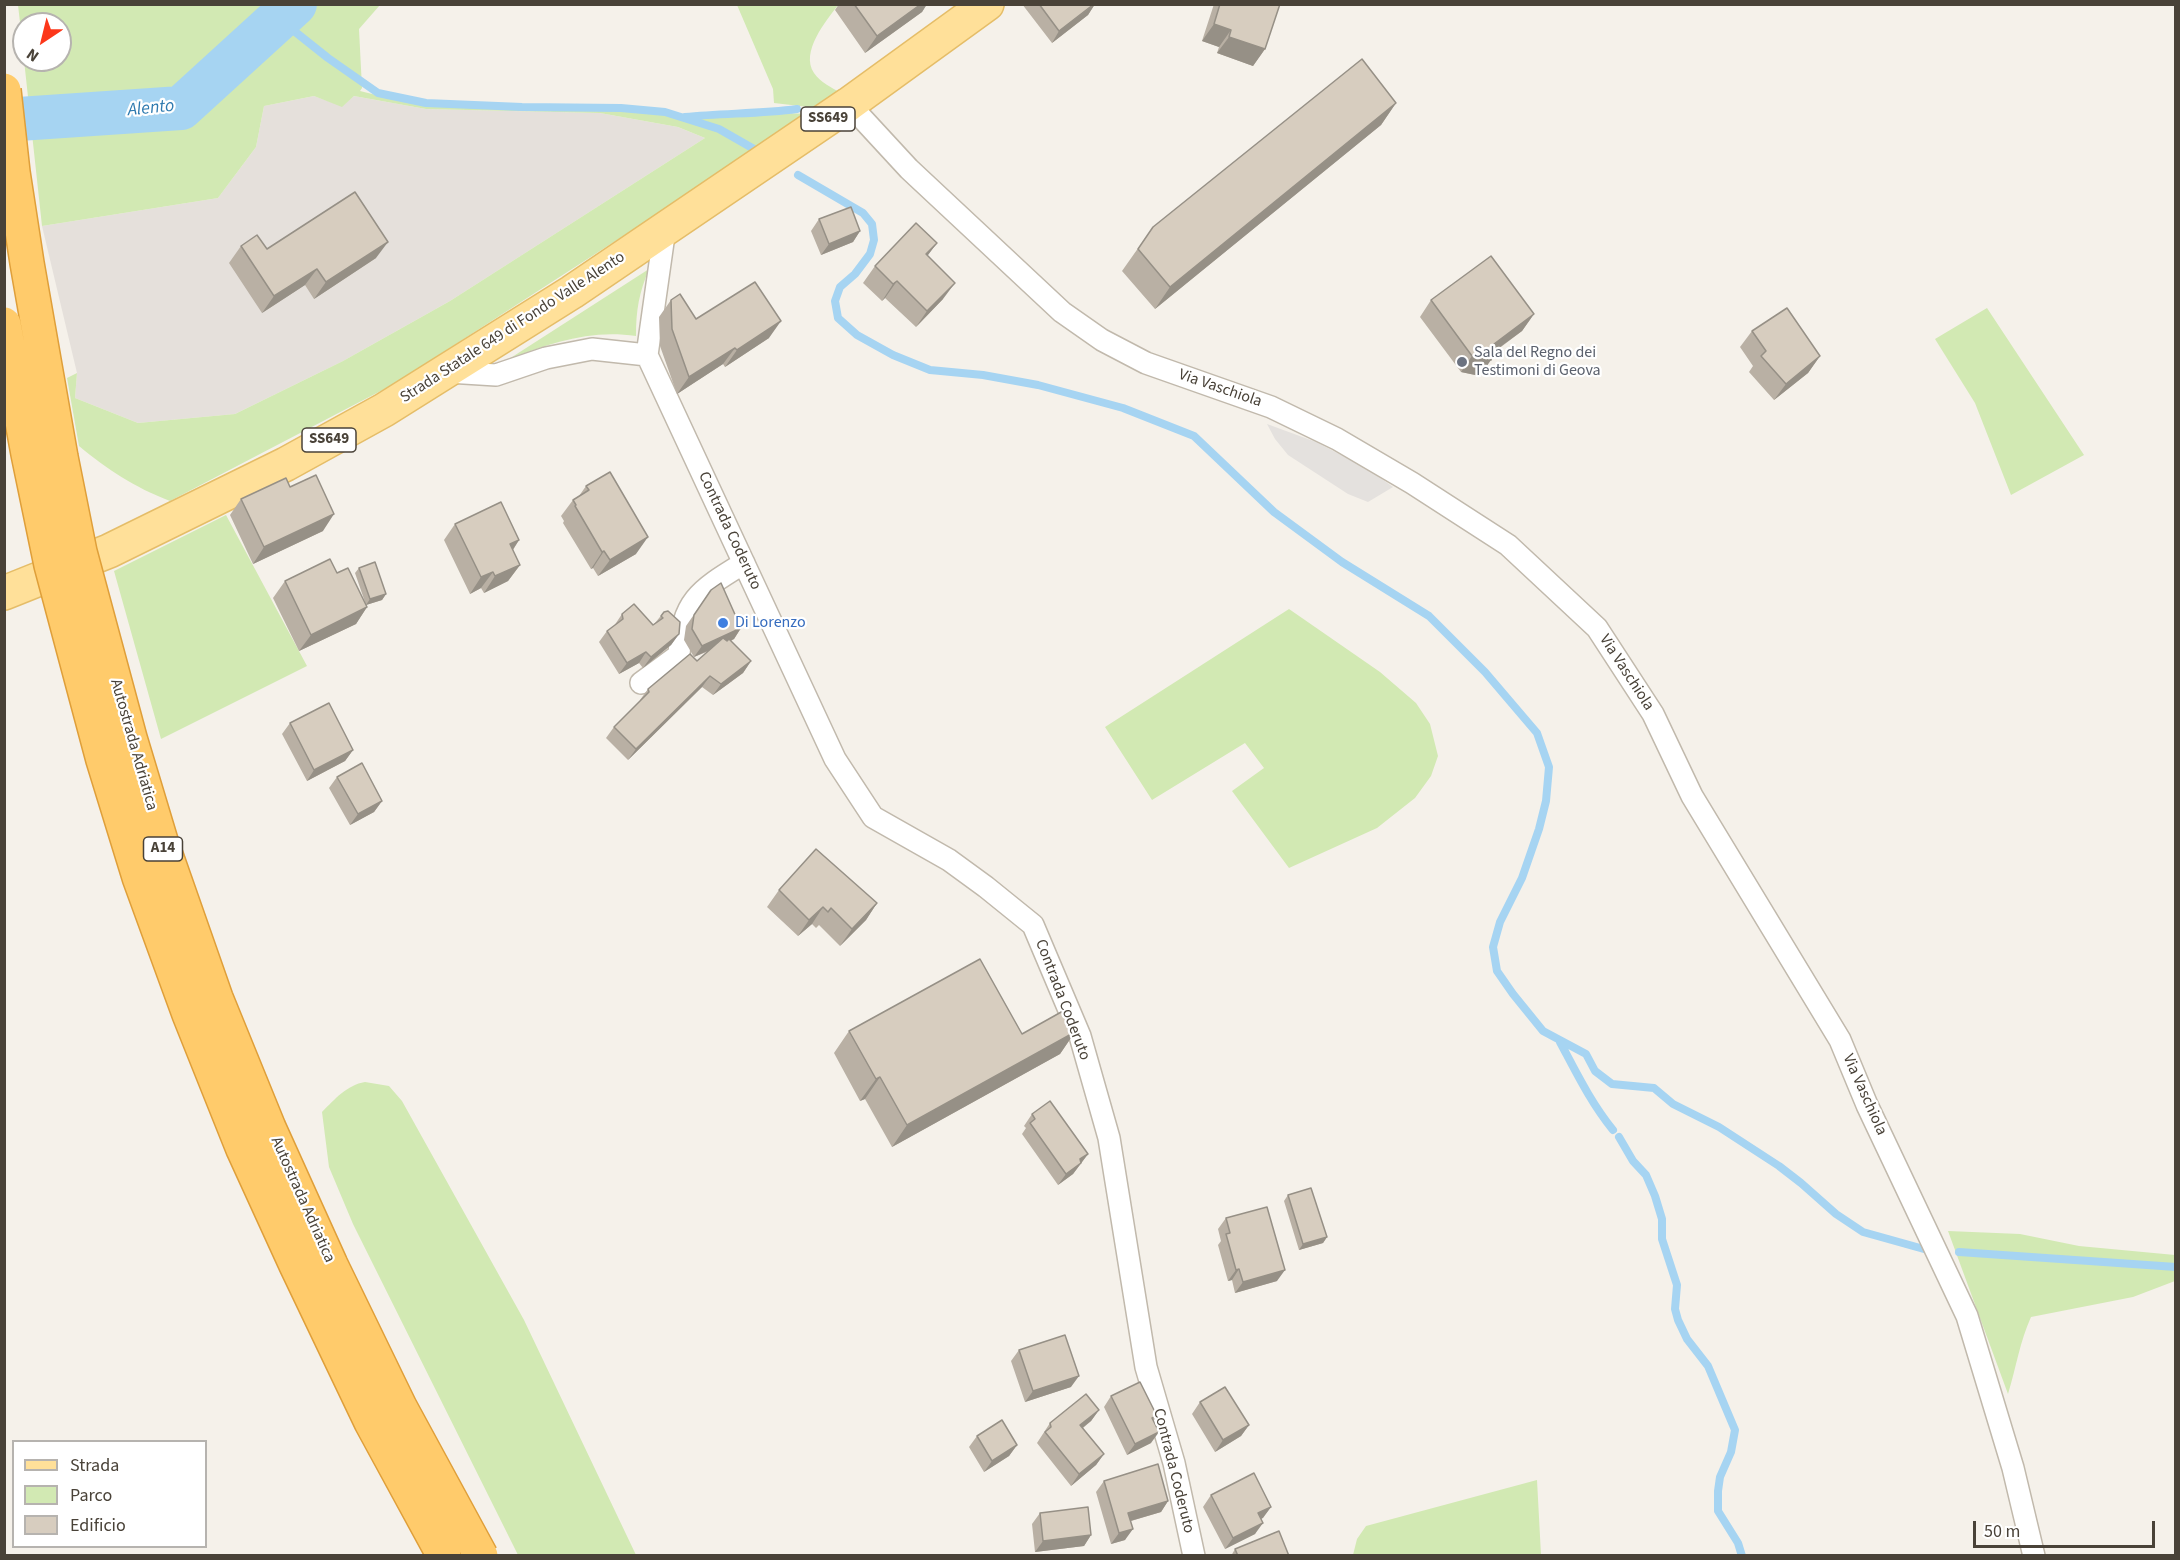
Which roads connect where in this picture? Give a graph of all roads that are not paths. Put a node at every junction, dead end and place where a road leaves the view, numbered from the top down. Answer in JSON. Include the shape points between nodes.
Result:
{"nodes":[{"id":1,"x":987,"y":4,"type":"edge"},
{"id":2,"x":4,"y":90,"type":"edge"},
{"id":3,"x":849,"y":104,"type":"junction"},
{"id":4,"x":665,"y":228,"type":"junction"},
{"id":5,"x":4,"y":324,"type":"edge"},
{"id":6,"x":647,"y":355,"type":"junction"},
{"id":7,"x":447,"y":372,"type":"junction"},
{"id":8,"x":744,"y":563,"type":"junction"},
{"id":9,"x":4,"y":593,"type":"edge"},
{"id":10,"x":641,"y":683,"type":"dead end"},
{"id":11,"x":444,"y":1556,"type":"edge"},
{"id":12,"x":481,"y":1556,"type":"edge"},
{"id":13,"x":1194,"y":1556,"type":"edge"},
{"id":14,"x":2034,"y":1556,"type":"edge"}],
"edges":[{"from":1,"to":3,"type":"main road","name":"Strada Statale 649 di Fondo Valle Alento","number":"SS649"},
{"from":2,"to":12,"type":"highway","name":"Autostrada Adriatica","number":"A14","bridge":true,"via":[[27,263],[80,552],[161,841],[216,998],[269,1128],[400,1407]]},
{"from":3,"to":4,"type":"main road","name":"Strada Statale 649 di Fondo Valle Alento","number":"SS649"},
{"from":3,"to":14,"type":"street","name":"Via Vaschiola","via":[[909,169],[1062,312],[1102,340],[1146,363],[1271,407],[1337,439],[1412,483],[1508,545],[1597,628],[1653,714],[1692,795],[1840,1040],[1967,1316],[2013,1468]]},
{"from":4,"to":6,"type":"street"},
{"from":4,"to":7,"type":"main road","name":"Strada Statale 649 di Fondo Valle Alento","number":"SS649"},
{"from":5,"to":11,"type":"highway","name":"Autostrada Adriatica","number":"A14","bridge":true,"via":[[51,565],[139,877],[189,1014],[262,1191],[371,1422]]},
{"from":6,"to":7,"type":"street","via":[[592,349],[546,358],[496,375]]},
{"from":6,"to":8,"type":"street","name":"Contrada Coderuto"},
{"from":7,"to":9,"type":"main road","name":"Strada Statale 649 di Fondo Valle Alento","number":"SS649","via":[[374,416],[208,503],[109,551]]},
{"from":8,"to":10,"type":"street","via":[[699,594],[680,631],[679,655]]},
{"from":8,"to":13,"type":"street","name":"Contrada Coderuto","via":[[835,759],[873,817],[949,860],[1033,925],[1080,1036],[1110,1138],[1146,1366],[1174,1463]]}]}
